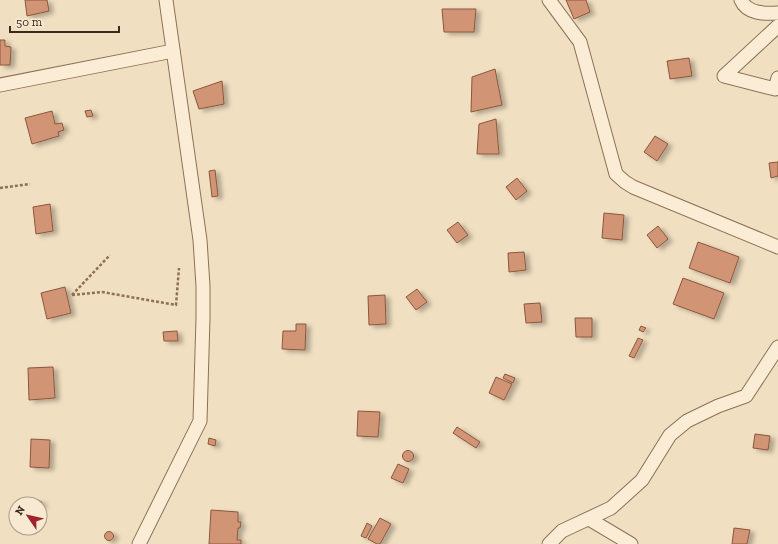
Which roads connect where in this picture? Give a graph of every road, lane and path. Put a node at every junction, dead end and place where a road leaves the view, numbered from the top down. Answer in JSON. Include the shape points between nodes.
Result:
{"nodes":[{"id":1,"x":166,"y":0,"type":"edge"},
{"id":2,"x":549,"y":0,"type":"edge"},
{"id":3,"x":741,"y":0,"type":"edge"},
{"id":4,"x":778,"y":13,"type":"edge"},
{"id":5,"x":778,"y":26,"type":"edge"},
{"id":6,"x":173,"y":51,"type":"junction"},
{"id":7,"x":778,"y":78,"type":"edge"},
{"id":8,"x":0,"y":86,"type":"edge"},
{"id":9,"x":30,"y":184,"type":"dead end"},
{"id":10,"x":0,"y":188,"type":"edge"},
{"id":11,"x":778,"y":247,"type":"edge"},
{"id":12,"x":110,"y":255,"type":"dead end"},
{"id":13,"x":179,"y":268,"type":"dead end"},
{"id":14,"x":778,"y":347,"type":"edge"},
{"id":15,"x":589,"y":519,"type":"junction"},
{"id":16,"x":139,"y":544,"type":"edge"},
{"id":17,"x":549,"y":544,"type":"edge"},
{"id":18,"x":632,"y":544,"type":"edge"}],
"edges":[{"from":1,"to":6,"type":"street"},
{"from":2,"to":11,"type":"street","via":[[580,42],[616,174],[633,187]]},
{"from":3,"to":4,"type":"street","via":[[752,11]]},
{"from":5,"to":7,"type":"street","via":[[724,76],[775,89]]},
{"from":6,"to":8,"type":"street"},
{"from":6,"to":16,"type":"street","via":[[200,240],[203,286],[200,421]]},
{"from":9,"to":10,"type":"path"},
{"from":12,"to":13,"type":"path","via":[[72,295],[102,292],[176,305]]},
{"from":14,"to":15,"type":"street","via":[[746,396],[686,421],[670,436],[642,480],[611,508]]},
{"from":15,"to":17,"type":"street","via":[[562,531]]},
{"from":15,"to":18,"type":"street"}]}
